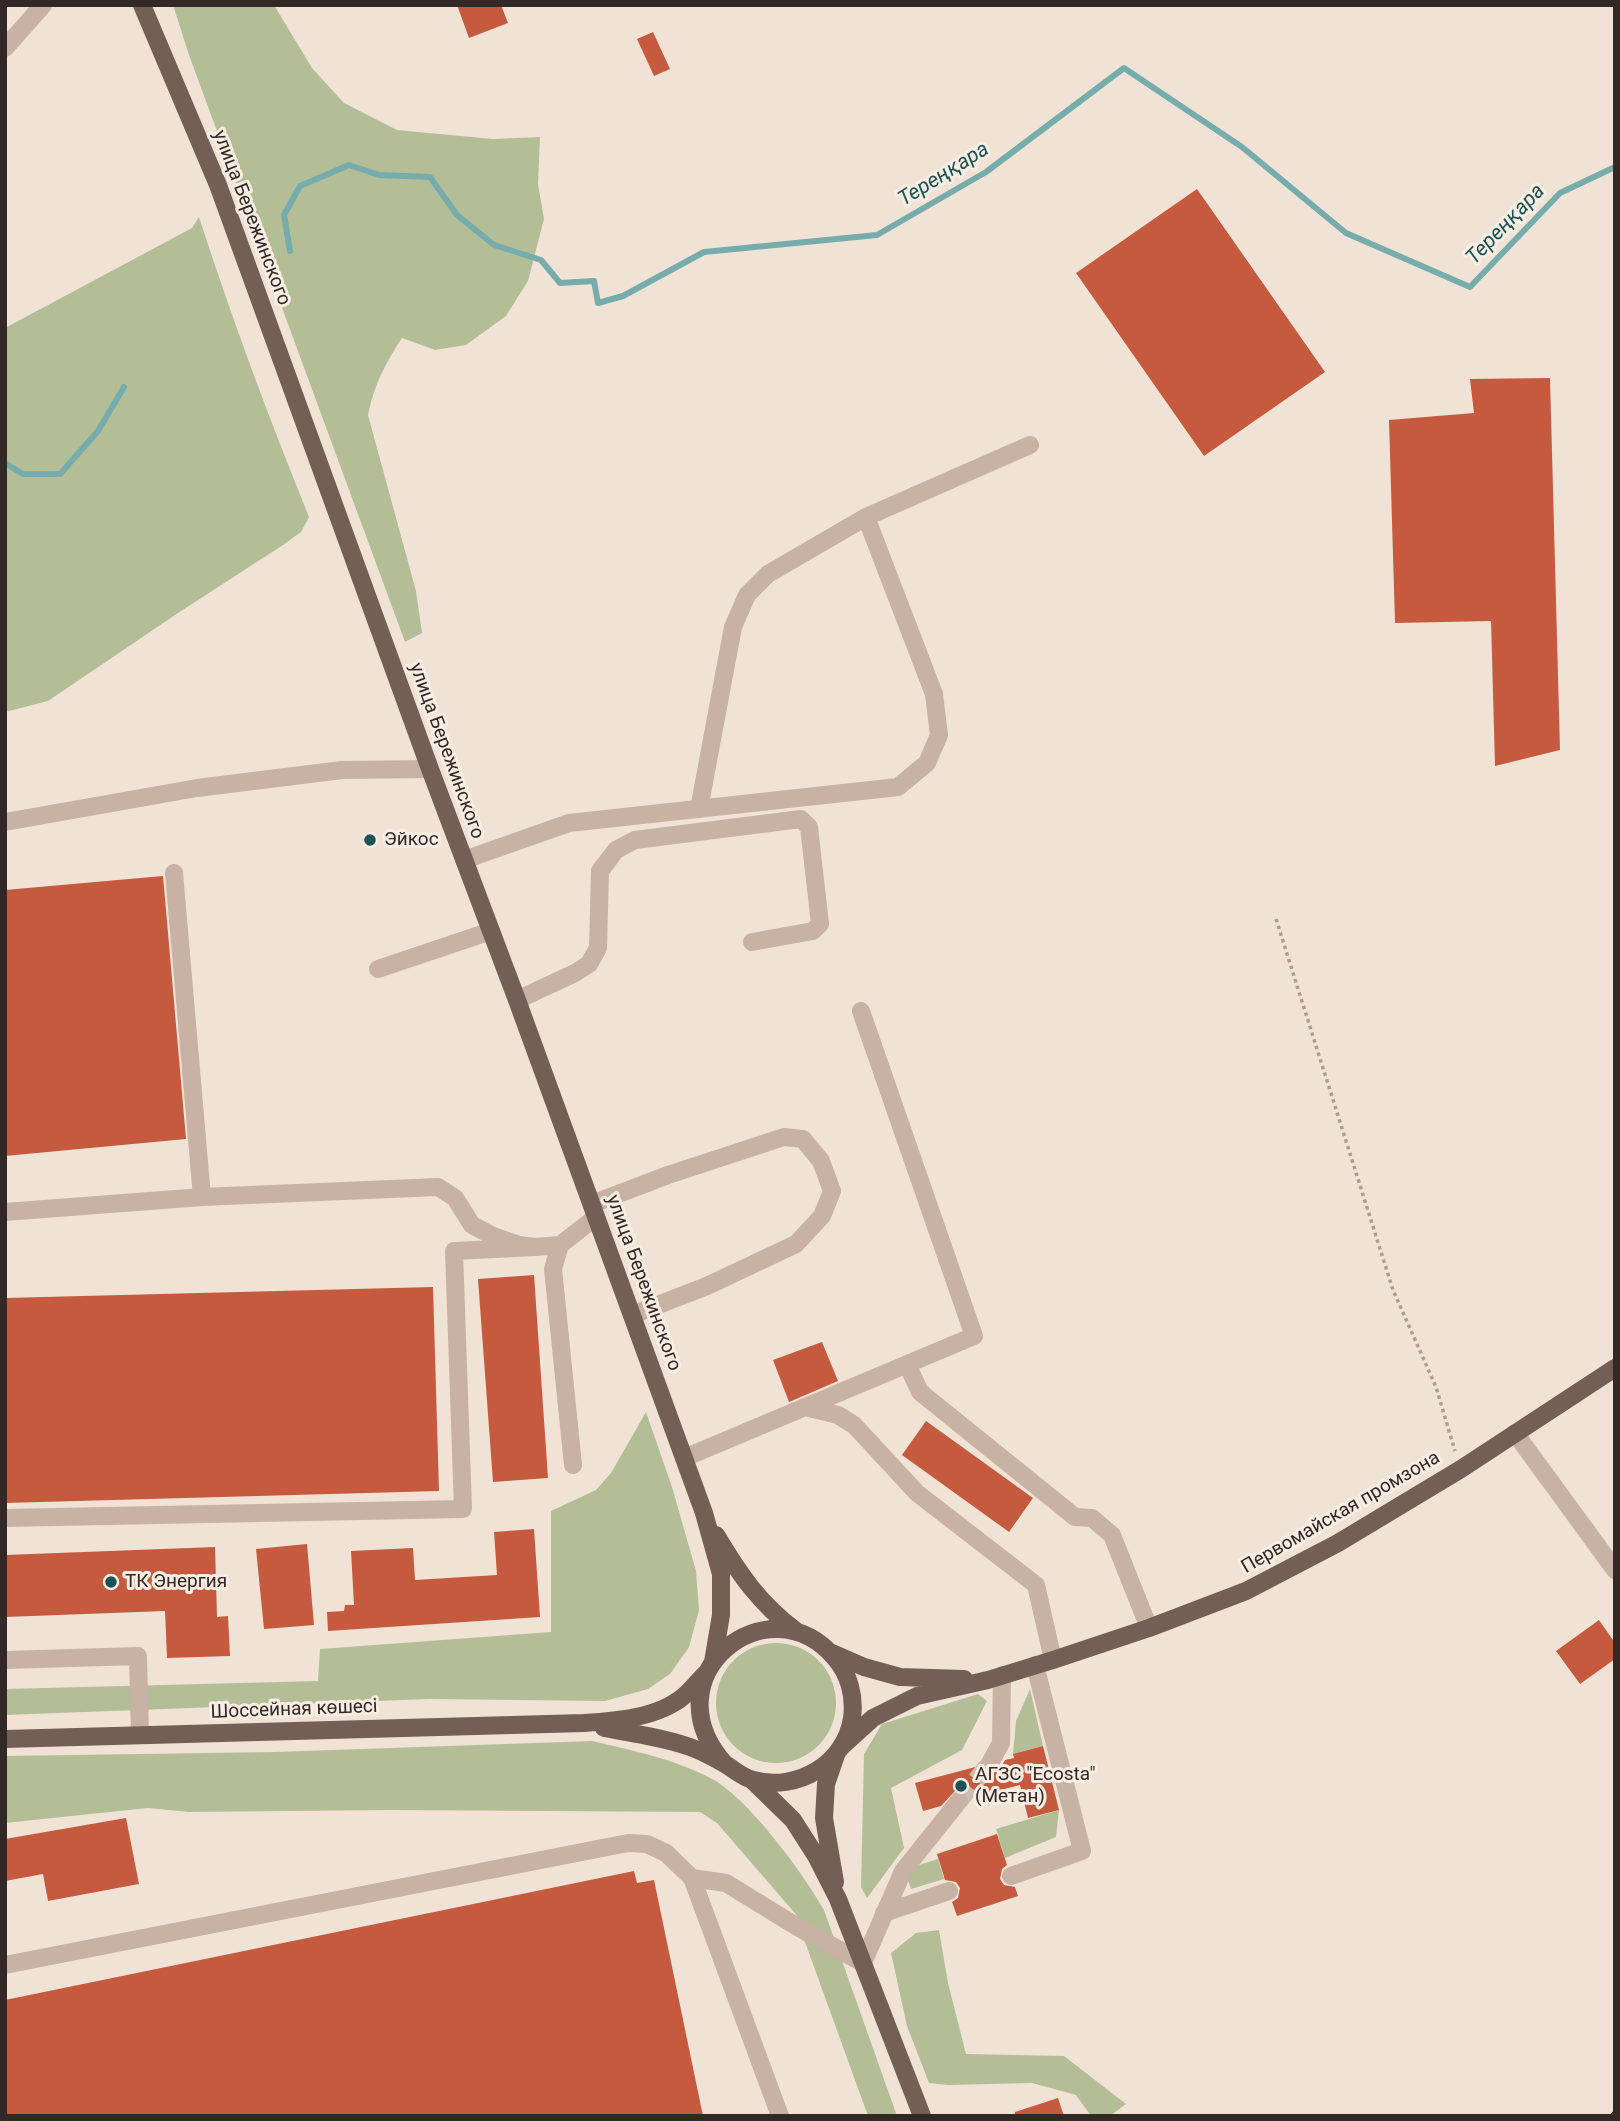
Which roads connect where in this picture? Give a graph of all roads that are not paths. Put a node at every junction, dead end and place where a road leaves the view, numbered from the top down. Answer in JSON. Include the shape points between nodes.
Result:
{"nodes":[{"id":1,"x":43,"y":5,"type":"edge"},
{"id":2,"x":142,"y":5,"type":"edge"},
{"id":3,"x":5,"y":48,"type":"edge"},
{"id":4,"x":1030,"y":445,"type":"dead end"},
{"id":5,"x":866,"y":517,"type":"junction"},
{"id":6,"x":429,"y":769,"type":"junction"},
{"id":7,"x":699,"y":809,"type":"junction"},
{"id":8,"x":5,"y":822,"type":"edge"},
{"id":9,"x":464,"y":860,"type":"junction"},
{"id":10,"x":174,"y":873,"type":"dead end"},
{"id":11,"x":491,"y":931,"type":"junction"},
{"id":12,"x":752,"y":942,"type":"dead end"},
{"id":13,"x":378,"y":969,"type":"dead end"},
{"id":14,"x":517,"y":1000,"type":"junction"},
{"id":15,"x":861,"y":1011,"type":"dead end"},
{"id":16,"x":202,"y":1197,"type":"junction"},
{"id":17,"x":594,"y":1211,"type":"junction"},
{"id":18,"x":5,"y":1212,"type":"edge"},
{"id":19,"x":560,"y":1245,"type":"junction"},
{"id":20,"x":535,"y":1247,"type":"junction"},
{"id":21,"x":632,"y":1315,"type":"junction"},
{"id":22,"x":907,"y":1364,"type":"junction"},
{"id":23,"x":1615,"y":1368,"type":"edge"},
{"id":24,"x":805,"y":1407,"type":"junction"},
{"id":25,"x":1514,"y":1433,"type":"junction"},
{"id":26,"x":684,"y":1458,"type":"junction"},
{"id":27,"x":573,"y":1465,"type":"dead end"},
{"id":28,"x":704,"y":1513,"type":"junction"},
{"id":29,"x":5,"y":1518,"type":"edge"},
{"id":30,"x":1615,"y":1570,"type":"edge"},
{"id":31,"x":1149,"y":1628,"type":"junction"},
{"id":32,"x":799,"y":1633,"type":"junction"},
{"id":33,"x":830,"y":1651,"type":"junction"},
{"id":34,"x":5,"y":1660,"type":"edge"},
{"id":35,"x":1054,"y":1660,"type":"junction"},
{"id":36,"x":1035,"y":1665,"type":"junction"},
{"id":37,"x":710,"y":1667,"type":"junction"},
{"id":38,"x":995,"y":1677,"type":"junction"},
{"id":39,"x":584,"y":1723,"type":"junction"},
{"id":40,"x":140,"y":1735,"type":"junction"},
{"id":41,"x":5,"y":1739,"type":"edge"},
{"id":42,"x":840,"y":1749,"type":"junction"},
{"id":43,"x":990,"y":1763,"type":"tunnel mouth"},
{"id":44,"x":725,"y":1764,"type":"junction"},
{"id":45,"x":751,"y":1779,"type":"junction"},
{"id":46,"x":959,"y":1801,"type":"tunnel mouth"},
{"id":47,"x":1011,"y":1876,"type":"dead end"},
{"id":48,"x":692,"y":1878,"type":"junction"},
{"id":49,"x":949,"y":1891,"type":"dead end"},
{"id":50,"x":838,"y":1899,"type":"junction"},
{"id":51,"x":884,"y":1913,"type":"junction"},
{"id":52,"x":863,"y":1963,"type":"junction"},
{"id":53,"x":5,"y":1965,"type":"edge"},
{"id":54,"x":924,"y":2113,"type":"edge"},
{"id":55,"x":780,"y":2116,"type":"edge"}],
"edges":[{"from":1,"to":3,"type":"lane"},
{"from":2,"to":6,"type":"main road","name":"улица Бережинского","via":[[218,185]]},
{"from":4,"to":5,"type":"lane"},
{"from":5,"to":7,"type":"lane","via":[[768,573],[747,595],[733,627]]},
{"from":5,"to":7,"type":"lane","via":[[934,694],[939,736],[927,763],[898,787]]},
{"from":6,"to":8,"type":"lane","via":[[342,770],[197,788]]},
{"from":6,"to":9,"type":"main road","name":"улица Бережинского"},
{"from":7,"to":9,"type":"lane","via":[[569,823]]},
{"from":9,"to":11,"type":"main road","name":"улица Бережинского"},
{"from":10,"to":16,"type":"lane"},
{"from":11,"to":13,"type":"lane"},
{"from":11,"to":14,"type":"main road","name":"улица Бережинского"},
{"from":12,"to":14,"type":"lane","via":[[813,930],[820,924],[809,827],[801,818],[635,840],[616,850],[600,871],[598,948],[589,964]]},
{"from":14,"to":17,"type":"main road","name":"улица Бережинского"},
{"from":15,"to":22,"type":"lane","via":[[974,1336]]},
{"from":16,"to":18,"type":"lane"},
{"from":16,"to":20,"type":"lane","via":[[438,1187],[455,1199],[472,1225]]},
{"from":17,"to":19,"type":"lane"},
{"from":17,"to":21,"type":"main road","name":"улица Бережинского"},
{"from":17,"to":21,"type":"lane","via":[[646,1183],[784,1137],[803,1139],[821,1161],[832,1191],[822,1216],[796,1244]]},
{"from":19,"to":20,"type":"lane"},
{"from":19,"to":27,"type":"lane","via":[[553,1269]]},
{"from":20,"to":29,"type":"lane","via":[[454,1251],[463,1510]]},
{"from":21,"to":26,"type":"main road","name":"улица Бережинского"},
{"from":22,"to":24,"type":"lane"},
{"from":22,"to":31,"type":"lane","via":[[920,1392],[1075,1517],[1092,1518],[1112,1535]]},
{"from":23,"to":25,"type":"main road","name":"Первомайская промзона"},
{"from":24,"to":26,"type":"lane"},
{"from":24,"to":35,"type":"lane","via":[[855,1424],[917,1493],[1036,1585]]},
{"from":25,"to":30,"type":"lane"},
{"from":25,"to":31,"type":"main road","name":"Первомайская промзона","via":[[1338,1543],[1246,1591]]},
{"from":26,"to":28,"type":"main road","name":"улица Бережинского"},
{"from":28,"to":32,"type":"main road","via":[[752,1591]]},
{"from":28,"to":37,"type":"main road","via":[[721,1574],[721,1615]]},
{"from":31,"to":35,"type":"main road","name":"Первомайская промзона"},
{"from":32,"to":33,"type":"main road"},
{"from":32,"to":37,"type":"main road","via":[[782,1629],[748,1634],[733,1642]]},
{"from":33,"to":38,"type":"main road","via":[[900,1677]]},
{"from":33,"to":42,"type":"main road","via":[[851,1690],[852,1719]]},
{"from":34,"to":40,"type":"lane","via":[[138,1656]]},
{"from":35,"to":36,"type":"main road","name":"Первомайская промзона"},
{"from":36,"to":38,"type":"main road","name":"Первомайская промзона"},
{"from":36,"to":47,"type":"lane","via":[[1082,1851]]},
{"from":37,"to":39,"type":"main road","via":[[682,1698],[653,1712],[627,1720]]},
{"from":37,"to":44,"type":"main road","via":[[700,1696],[700,1721]]},
{"from":38,"to":42,"type":"main road","via":[[917,1696],[873,1718]]},
{"from":38,"to":43,"type":"lane","via":[[1001,1743]]},
{"from":39,"to":40,"type":"main road","name":"Шоссейная көшесі"},
{"from":39,"to":44,"type":"main road","via":[[688,1746]]},
{"from":40,"to":41,"type":"main road","name":"Шоссейная көшесі"},
{"from":42,"to":45,"type":"main road","via":[[818,1771],[802,1779],[768,1783]]},
{"from":42,"to":50,"type":"main road","via":[[826,1784],[824,1818]]},
{"from":44,"to":45,"type":"main road"},
{"from":45,"to":50,"type":"main road","via":[[793,1820]]},
{"from":46,"to":51,"type":"lane","via":[[903,1871]]},
{"from":48,"to":52,"type":"lane","via":[[726,1883]]},
{"from":48,"to":53,"type":"lane","via":[[666,1853],[648,1844],[628,1843]]},
{"from":48,"to":55,"type":"lane"},
{"from":49,"to":51,"type":"lane"},
{"from":50,"to":52,"type":"main road"},
{"from":51,"to":52,"type":"lane"},
{"from":52,"to":54,"type":"main road"}]}
